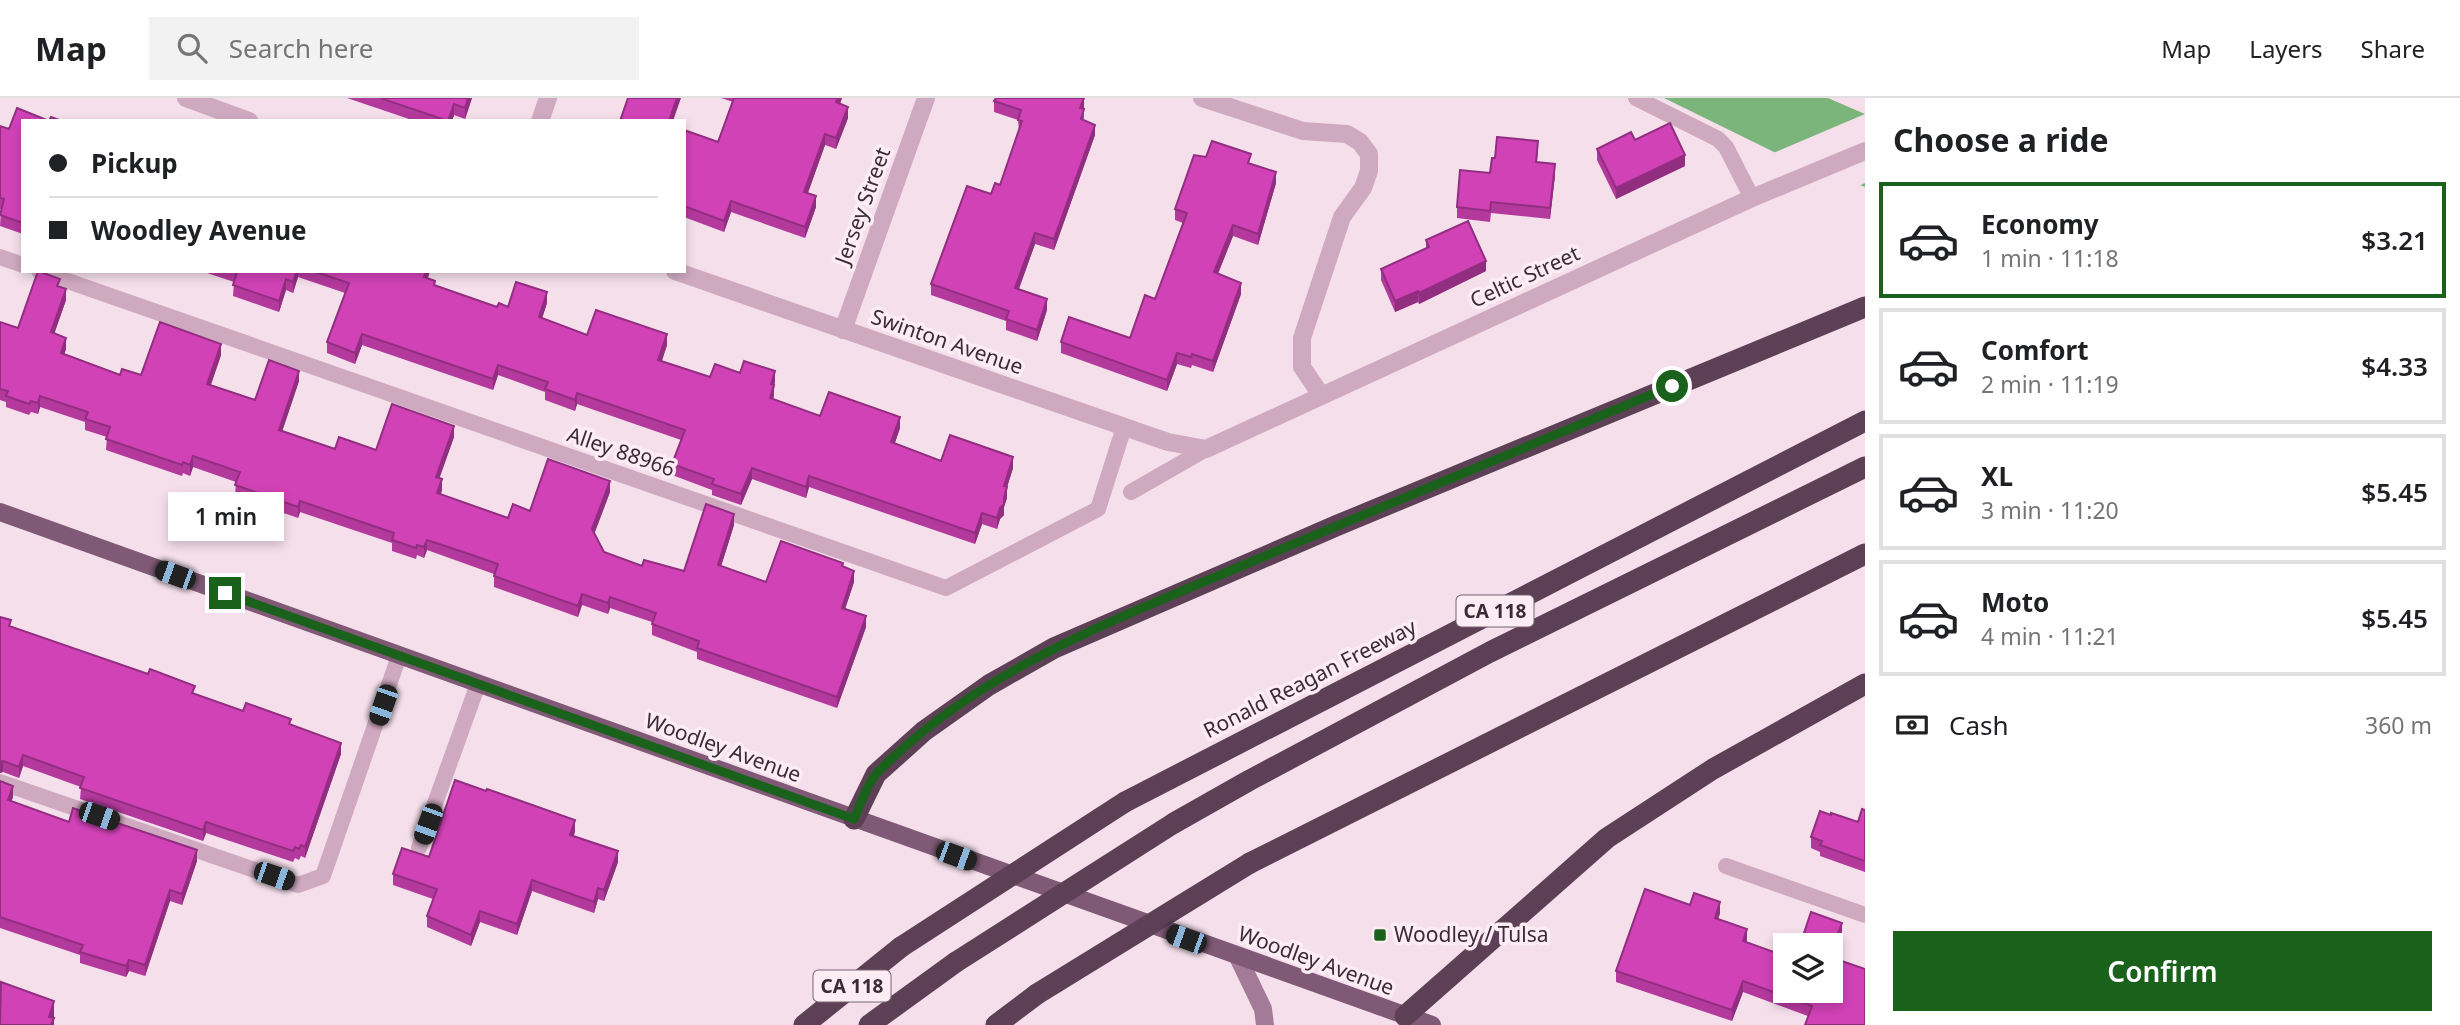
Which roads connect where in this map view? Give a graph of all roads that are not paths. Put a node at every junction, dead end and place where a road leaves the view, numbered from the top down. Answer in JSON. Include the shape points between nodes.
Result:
{"nodes":[{"id":1,"x":186,"y":98,"type":"edge"},
{"id":2,"x":548,"y":98,"type":"edge"},
{"id":3,"x":926,"y":98,"type":"edge"},
{"id":4,"x":1202,"y":98,"type":"edge"},
{"id":5,"x":1636,"y":98,"type":"edge"},
{"id":6,"x":244,"y":119,"type":"edge"},
{"id":7,"x":541,"y":119,"type":"edge"},
{"id":8,"x":1865,"y":152,"type":"edge"},
{"id":9,"x":1752,"y":198,"type":"junction"},
{"id":10,"x":0,"y":257,"type":"edge"},
{"id":11,"x":21,"y":264,"type":"edge"},
{"id":12,"x":46,"y":273,"type":"edge"},
{"id":13,"x":681,"y":273,"type":"edge"},
{"id":14,"x":1865,"y":307,"type":"edge"},
{"id":15,"x":843,"y":330,"type":"junction"},
{"id":16,"x":1321,"y":394,"type":"junction"},
{"id":17,"x":1865,"y":421,"type":"edge"},
{"id":18,"x":1124,"y":428,"type":"junction"},
{"id":19,"x":1206,"y":449,"type":"junction"},
{"id":20,"x":1865,"y":467,"type":"edge"},
{"id":21,"x":1131,"y":492,"type":"dead end"},
{"id":22,"x":0,"y":512,"type":"edge"},
{"id":23,"x":1865,"y":554,"type":"edge"},
{"id":24,"x":400,"y":656,"type":"junction"},
{"id":25,"x":478,"y":684,"type":"junction"},
{"id":26,"x":1865,"y":684,"type":"edge"},
{"id":27,"x":0,"y":782,"type":"edge"},
{"id":28,"x":854,"y":819,"type":"junction"},
{"id":29,"x":419,"y":848,"type":"dead end"},
{"id":30,"x":1726,"y":866,"type":"dead end"},
{"id":31,"x":1865,"y":915,"type":"edge"},
{"id":32,"x":1238,"y":957,"type":"junction"},
{"id":33,"x":1399,"y":1021,"type":"edge"},
{"id":34,"x":804,"y":1025,"type":"edge"},
{"id":35,"x":869,"y":1025,"type":"edge"},
{"id":36,"x":996,"y":1025,"type":"edge"},
{"id":37,"x":1265,"y":1025,"type":"edge"},
{"id":38,"x":1432,"y":1025,"type":"edge"}],
"edges":[{"from":1,"to":6,"type":"street"},
{"from":2,"to":7,"type":"street"},
{"from":3,"to":15,"type":"street","name":"Jersey Street"},
{"from":4,"to":16,"type":"street","via":[[1303,131],[1347,134],[1369,154],[1369,172],[1342,217],[1302,338],[1302,367]]},
{"from":5,"to":9,"type":"lane","via":[[1718,139]]},
{"from":8,"to":9,"type":"street","name":"Celtic Street"},
{"from":9,"to":16,"type":"street","name":"Celtic Street"},
{"from":10,"to":11,"type":"lane"},
{"from":12,"to":18,"type":"lane","name":"Alley 88966","via":[[946,588],[1098,509]]},
{"from":13,"to":15,"type":"street","name":"Swinton Avenue"},
{"from":14,"to":28,"type":"highway","via":[[1054,648],[924,730],[876,774]]},
{"from":15,"to":18,"type":"street","name":"Swinton Avenue"},
{"from":16,"to":19,"type":"street","name":"Celtic Street"},
{"from":17,"to":34,"type":"highway","name":"Ronald Reagan Freeway","number":"CA 118","bridge":true,"via":[[1125,802],[901,947]]},
{"from":18,"to":19,"type":"street","name":"Swinton Avenue"},
{"from":19,"to":21,"type":"lane"},
{"from":20,"to":35,"type":"highway","number":"CA 118","bridge":true,"via":[[1490,652],[1250,780],[956,962]]},
{"from":22,"to":24,"type":"main road","name":"Woodley Avenue"},
{"from":23,"to":36,"type":"highway","bridge":true,"via":[[1250,863],[1037,994]]},
{"from":24,"to":25,"type":"main road","name":"Woodley Avenue"},
{"from":24,"to":27,"type":"lane","via":[[323,876],[298,885]]},
{"from":25,"to":28,"type":"main road","name":"Woodley Avenue"},
{"from":25,"to":29,"type":"lane"},
{"from":26,"to":33,"type":"highway","via":[[1713,769],[1607,838]]},
{"from":28,"to":32,"type":"main road","name":"Woodley Avenue"},
{"from":30,"to":31,"type":"lane"},
{"from":32,"to":33,"type":"main road","name":"Woodley Avenue"},
{"from":32,"to":37,"type":"street","via":[[1263,1009]]},
{"from":33,"to":38,"type":"main road","name":"Woodley Avenue"}]}
